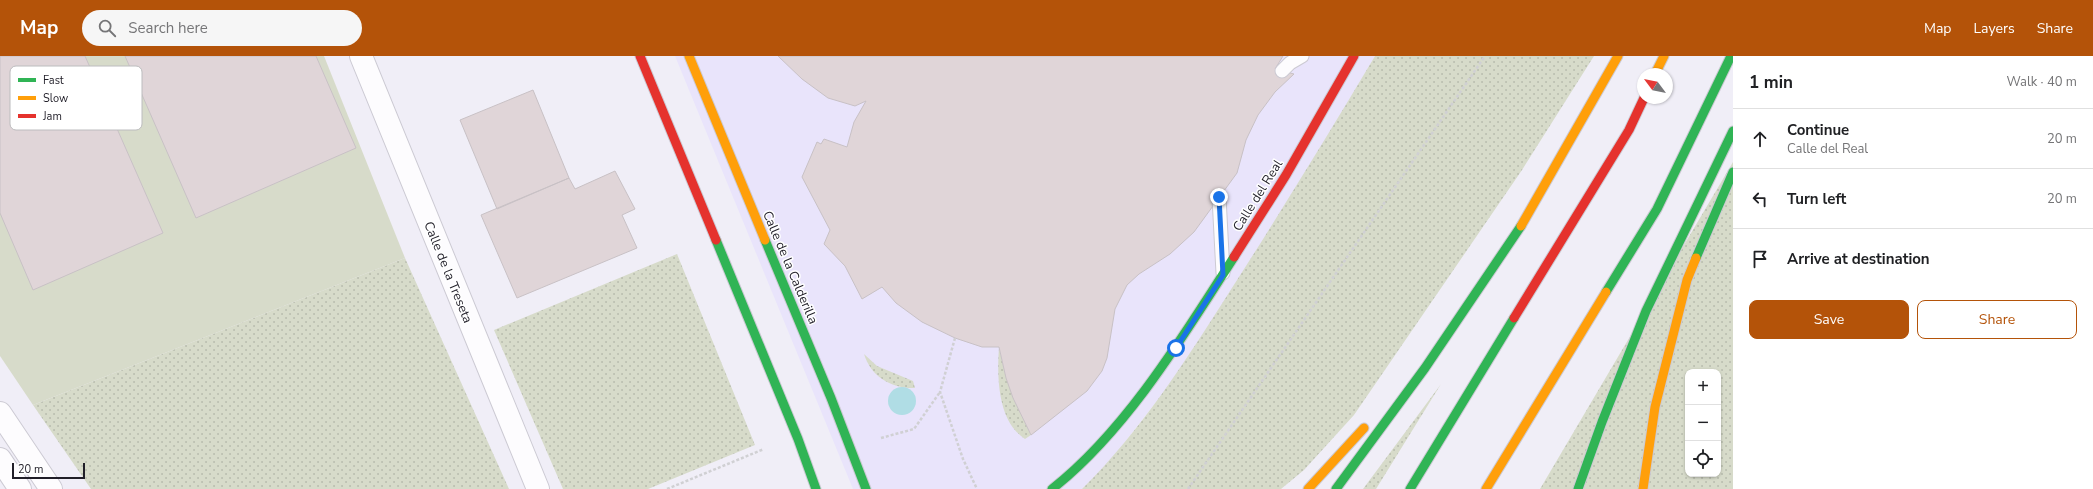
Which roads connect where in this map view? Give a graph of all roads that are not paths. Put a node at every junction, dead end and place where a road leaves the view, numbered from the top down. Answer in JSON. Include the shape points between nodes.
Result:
{"nodes":[{"id":1,"x":361,"y":56,"type":"edge"},
{"id":2,"x":640,"y":56,"type":"edge"},
{"id":3,"x":689,"y":56,"type":"edge"},
{"id":4,"x":1302,"y":56,"type":"edge"},
{"id":5,"x":1354,"y":56,"type":"edge"},
{"id":6,"x":1618,"y":56,"type":"edge"},
{"id":7,"x":1664,"y":56,"type":"edge"},
{"id":8,"x":1731,"y":56,"type":"edge"},
{"id":9,"x":1658,"y":68,"type":"edge"},
{"id":10,"x":1282,"y":71,"type":"dead end"},
{"id":11,"x":1641,"y":104,"type":"edge"},
{"id":12,"x":1733,"y":131,"type":"edge"},
{"id":13,"x":1560,"y":154,"type":"junction"},
{"id":14,"x":1733,"y":172,"type":"edge"},
{"id":15,"x":1219,"y":197,"type":"dead end"},
{"id":16,"x":1523,"y":204,"type":"dead end"},
{"id":17,"x":1223,"y":275,"type":"junction"},
{"id":18,"x":0,"y":413,"type":"edge"},
{"id":19,"x":1372,"y":418,"type":"dead end"},
{"id":20,"x":0,"y":459,"type":"edge"},
{"id":21,"x":20,"y":489,"type":"edge"},
{"id":22,"x":51,"y":489,"type":"edge"},
{"id":23,"x":538,"y":489,"type":"edge"},
{"id":24,"x":816,"y":489,"type":"edge"},
{"id":25,"x":866,"y":489,"type":"edge"},
{"id":26,"x":1052,"y":489,"type":"edge"},
{"id":27,"x":1308,"y":489,"type":"edge"},
{"id":28,"x":1336,"y":489,"type":"edge"},
{"id":29,"x":1410,"y":489,"type":"edge"},
{"id":30,"x":1486,"y":489,"type":"edge"},
{"id":31,"x":1578,"y":489,"type":"edge"},
{"id":32,"x":1643,"y":489,"type":"edge"}],
"edges":[{"from":1,"to":23,"type":"street","name":"Calle de la Treseta"},
{"from":2,"to":24,"type":"main road","via":[[798,439]]},
{"from":3,"to":25,"type":"main road","name":"Calle de la Calderilla","via":[[831,398]]},
{"from":4,"to":10,"type":"lane"},
{"from":5,"to":17,"type":"main road","name":"Calle del Real","via":[[1286,175]]},
{"from":6,"to":13,"type":"main road"},
{"from":7,"to":9,"type":"main road"},
{"from":8,"to":30,"type":"main road","via":[[1657,209]]},
{"from":11,"to":29,"type":"main road","via":[[1629,130]]},
{"from":12,"to":31,"type":"main road","via":[[1646,311]]},
{"from":13,"to":16,"type":"main road"},
{"from":13,"to":28,"type":"main road","via":[[1519,229],[1425,368]]},
{"from":14,"to":32,"type":"main road","via":[[1687,280],[1656,407]]},
{"from":15,"to":17,"type":"lane"},
{"from":17,"to":26,"type":"main road","name":"Calle del Real","via":[[1176,348],[1119,422],[1070,475]]},
{"from":18,"to":22,"type":"street"},
{"from":19,"to":27,"type":"main road","via":[[1354,441]]},
{"from":20,"to":21,"type":"street"}]}
